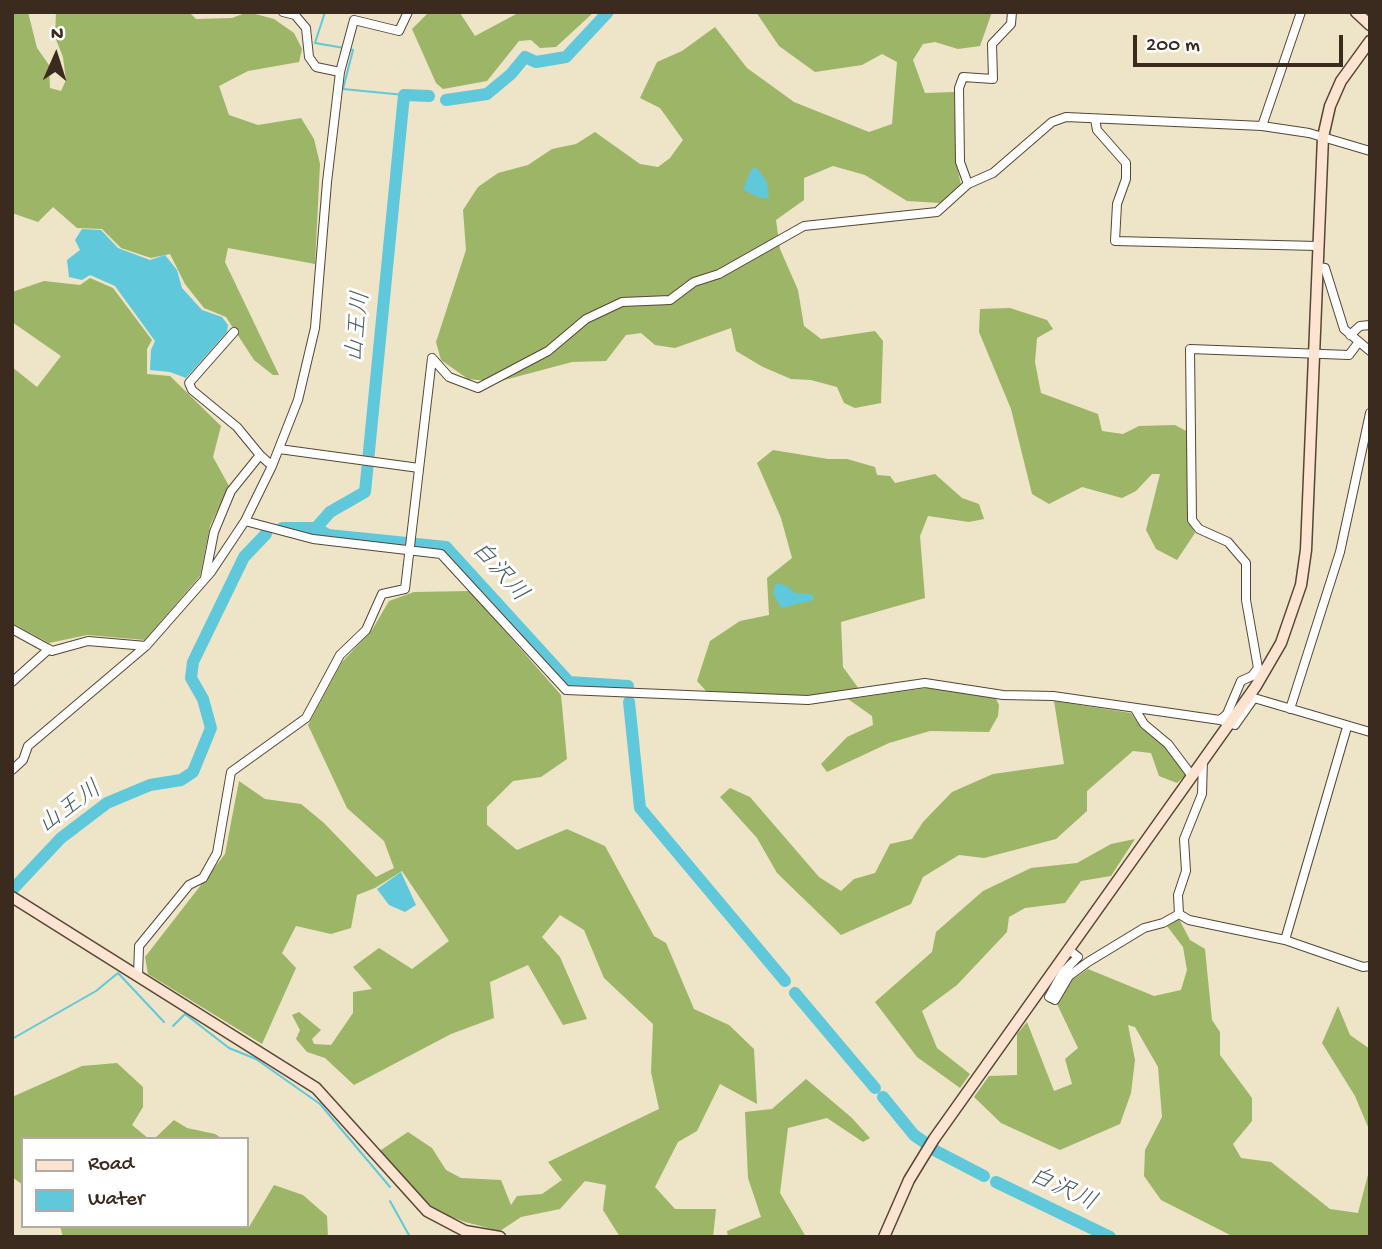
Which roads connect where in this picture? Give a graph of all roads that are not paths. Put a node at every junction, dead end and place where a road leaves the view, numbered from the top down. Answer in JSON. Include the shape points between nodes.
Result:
{"nodes":[{"id":1,"x":283,"y":12,"type":"edge"},
{"id":2,"x":408,"y":12,"type":"edge"},
{"id":3,"x":1012,"y":12,"type":"edge"},
{"id":4,"x":1301,"y":12,"type":"edge"},
{"id":5,"x":1356,"y":12,"type":"edge"},
{"id":6,"x":1370,"y":25,"type":"edge"},
{"id":7,"x":1370,"y":41,"type":"edge"},
{"id":8,"x":340,"y":72,"type":"junction"},
{"id":9,"x":1095,"y":119,"type":"junction"},
{"id":10,"x":1262,"y":126,"type":"junction"},
{"id":11,"x":1323,"y":137,"type":"junction"},
{"id":12,"x":1370,"y":151,"type":"edge"},
{"id":13,"x":968,"y":184,"type":"junction"},
{"id":14,"x":1317,"y":246,"type":"junction"},
{"id":15,"x":1317,"y":267,"type":"junction"},
{"id":16,"x":1370,"y":325,"type":"edge"},
{"id":17,"x":234,"y":332,"type":"dead end"},
{"id":18,"x":1350,"y":335,"type":"junction"},
{"id":19,"x":1358,"y":343,"type":"junction"},
{"id":20,"x":1370,"y":351,"type":"edge"},
{"id":21,"x":1314,"y":353,"type":"junction"},
{"id":22,"x":1370,"y":413,"type":"edge"},
{"id":23,"x":279,"y":449,"type":"junction"},
{"id":24,"x":260,"y":455,"type":"junction"},
{"id":25,"x":272,"y":466,"type":"junction"},
{"id":26,"x":419,"y":468,"type":"junction"},
{"id":27,"x":245,"y":521,"type":"junction"},
{"id":28,"x":408,"y":552,"type":"junction"},
{"id":29,"x":205,"y":578,"type":"junction"},
{"id":30,"x":12,"y":629,"type":"edge"},
{"id":31,"x":146,"y":646,"type":"junction"},
{"id":32,"x":49,"y":649,"type":"junction"},
{"id":33,"x":12,"y":682,"type":"edge"},
{"id":34,"x":1135,"y":709,"type":"junction"},
{"id":35,"x":1290,"y":709,"type":"junction"},
{"id":36,"x":1225,"y":721,"type":"junction"},
{"id":37,"x":1347,"y":727,"type":"junction"},
{"id":38,"x":1370,"y":732,"type":"edge"},
{"id":39,"x":1203,"y":760,"type":"junction"},
{"id":40,"x":12,"y":770,"type":"edge"},
{"id":41,"x":1192,"y":776,"type":"junction"},
{"id":42,"x":13,"y":897,"type":"edge"},
{"id":43,"x":1179,"y":914,"type":"junction"},
{"id":44,"x":1285,"y":940,"type":"junction"},
{"id":45,"x":1068,"y":949,"type":"junction"},
{"id":46,"x":1370,"y":965,"type":"edge"},
{"id":47,"x":138,"y":976,"type":"junction"},
{"id":48,"x":500,"y":1237,"type":"edge"},
{"id":49,"x":884,"y":1237,"type":"edge"}],
"edges":[{"from":1,"to":8,"type":"street","via":[[295,15],[306,28],[309,57],[316,67]]},
{"from":2,"to":8,"type":"street","via":[[399,32],[354,20]]},
{"from":3,"to":13,"type":"street","via":[[1012,24],[992,44],[993,79],[963,77],[959,88],[960,162]]},
{"from":4,"to":10,"type":"street"},
{"from":5,"to":6,"type":"street"},
{"from":7,"to":11,"type":"street","via":[[1341,80]]},
{"from":8,"to":23,"type":"street","via":[[315,328],[298,400]]},
{"from":9,"to":10,"type":"street"},
{"from":9,"to":13,"type":"street","via":[[1066,117],[1052,122],[993,173]]},
{"from":9,"to":14,"type":"street","via":[[1097,130],[1126,163],[1115,241]]},
{"from":10,"to":11,"type":"street"},
{"from":11,"to":12,"type":"street"},
{"from":11,"to":14,"type":"street"},
{"from":13,"to":26,"type":"street","via":[[937,212],[804,226],[719,274],[694,282],[670,300],[622,302],[586,319],[548,351],[478,388],[449,377],[432,358]]},
{"from":14,"to":15,"type":"street"},
{"from":15,"to":18,"type":"street","via":[[1325,268],[1344,329]]},
{"from":15,"to":21,"type":"street"},
{"from":16,"to":18,"type":"street","via":[[1360,326]]},
{"from":17,"to":24,"type":"street","via":[[189,383],[237,426]]},
{"from":18,"to":19,"type":"street"},
{"from":19,"to":20,"type":"street"},
{"from":19,"to":21,"type":"street","via":[[1349,355]]},
{"from":21,"to":36,"type":"street","via":[[1301,585],[1280,643],[1256,686]]},
{"from":21,"to":36,"type":"street","via":[[1190,349],[1192,520],[1199,529],[1228,542],[1246,563],[1246,600],[1258,668],[1241,681]]},
{"from":22,"to":35,"type":"street","via":[[1340,552]]},
{"from":23,"to":25,"type":"street"},
{"from":23,"to":26,"type":"street"},
{"from":24,"to":25,"type":"street"},
{"from":24,"to":29,"type":"street","via":[[231,491],[214,532]]},
{"from":25,"to":27,"type":"street"},
{"from":26,"to":28,"type":"street"},
{"from":27,"to":28,"type":"street","via":[[313,540]]},
{"from":27,"to":29,"type":"street"},
{"from":28,"to":34,"type":"street","via":[[441,554],[566,690],[808,700],[925,683]]},
{"from":28,"to":47,"type":"street","via":[[405,589],[382,594],[366,630],[340,655],[306,718],[230,772],[217,853],[203,878],[189,885],[139,946]]},
{"from":29,"to":31,"type":"street"},
{"from":30,"to":32,"type":"street"},
{"from":31,"to":32,"type":"street","via":[[88,641]]},
{"from":31,"to":40,"type":"street","via":[[28,746],[23,760]]},
{"from":32,"to":33,"type":"street"},
{"from":34,"to":36,"type":"street"},
{"from":34,"to":41,"type":"street"},
{"from":35,"to":36,"type":"street","via":[[1254,698],[1235,725]]},
{"from":35,"to":37,"type":"street"},
{"from":36,"to":39,"type":"street"},
{"from":37,"to":38,"type":"street"},
{"from":37,"to":44,"type":"street"},
{"from":39,"to":41,"type":"street"},
{"from":39,"to":43,"type":"street","via":[[1202,794],[1184,839],[1186,870],[1178,895]]},
{"from":41,"to":45,"type":"street"},
{"from":42,"to":47,"type":"street"},
{"from":43,"to":44,"type":"street"},
{"from":43,"to":45,"type":"street","via":[[1144,928],[1088,962],[1069,976],[1055,1000],[1049,997],[1078,957]]},
{"from":44,"to":46,"type":"street","via":[[1363,967]]},
{"from":45,"to":49,"type":"street","via":[[923,1154]]},
{"from":47,"to":48,"type":"street","via":[[316,1088],[427,1212],[465,1231]]}]}
